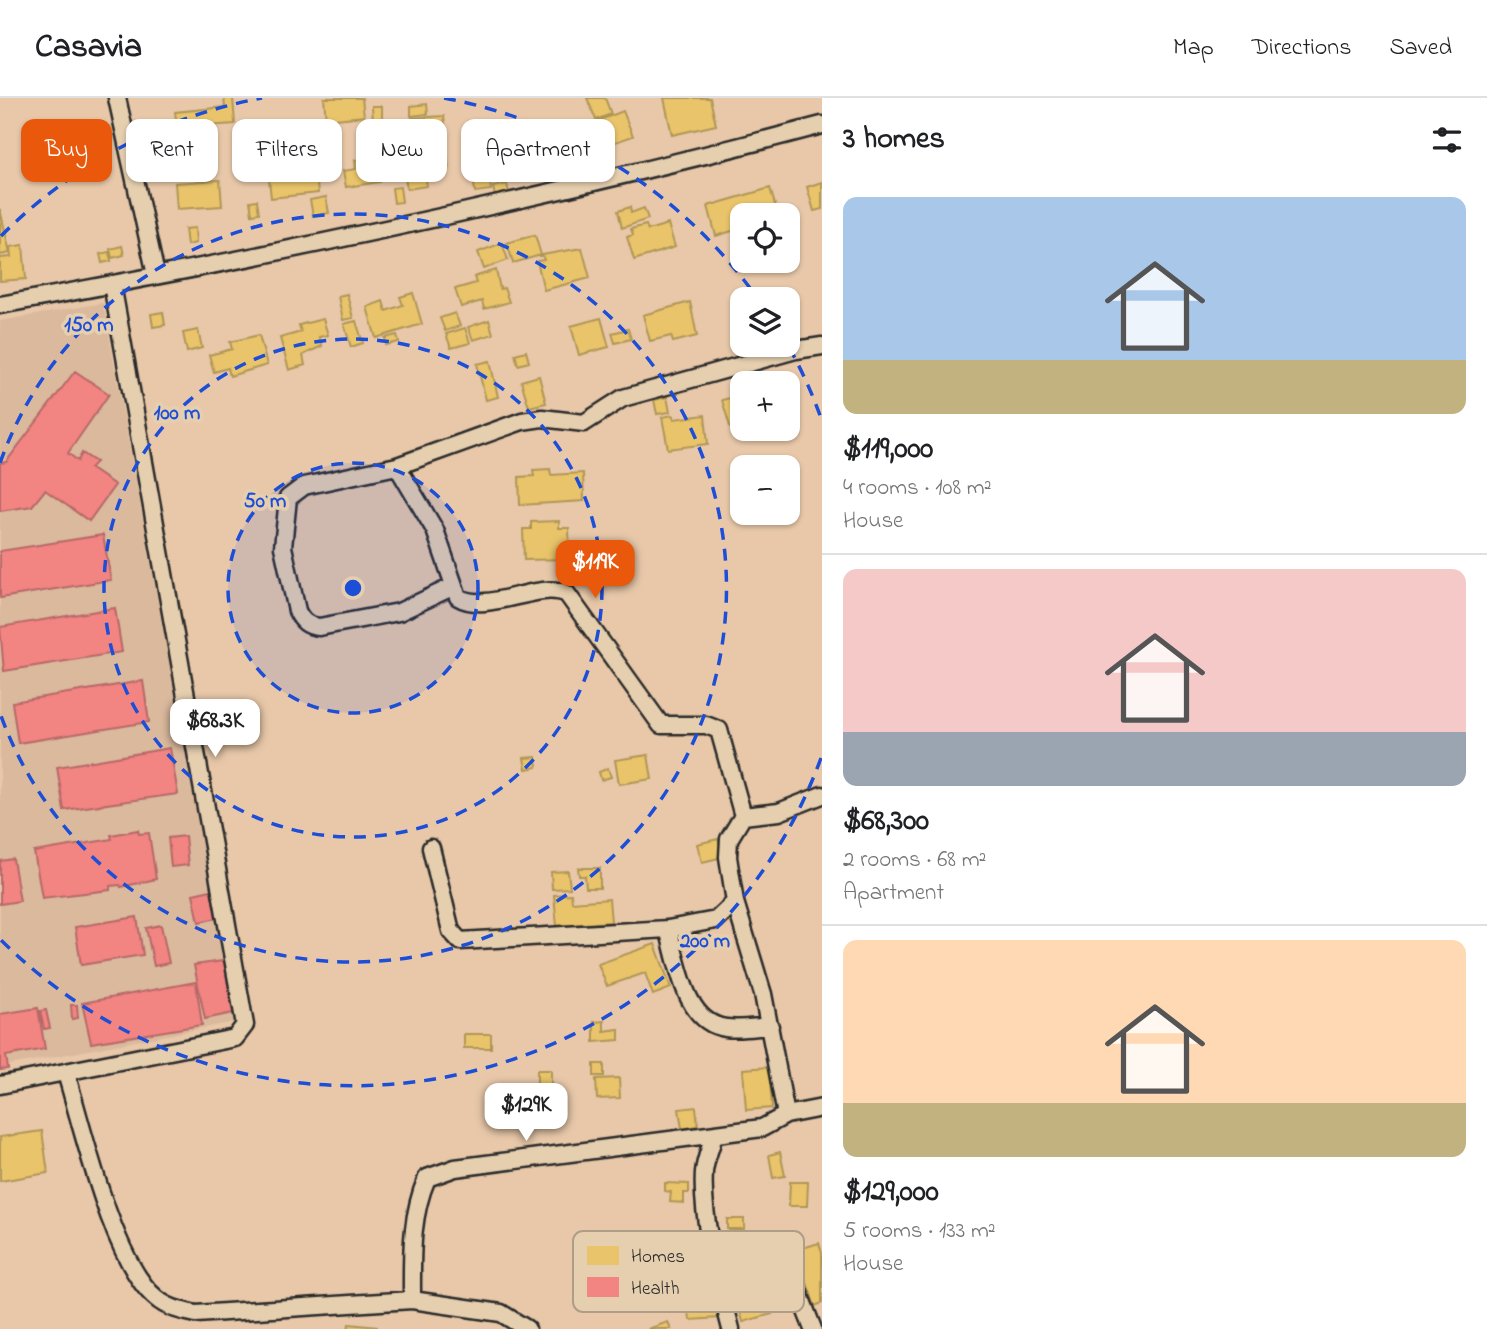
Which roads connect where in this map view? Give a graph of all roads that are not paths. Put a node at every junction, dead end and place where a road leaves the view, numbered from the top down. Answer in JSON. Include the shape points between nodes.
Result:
{"nodes":[{"id":1,"x":117,"y":98,"type":"edge"},
{"id":2,"x":822,"y":125,"type":"edge"},
{"id":3,"x":156,"y":275,"type":"junction"},
{"id":4,"x":111,"y":284,"type":"junction"},
{"id":5,"x":0,"y":304,"type":"edge"},
{"id":6,"x":822,"y":346,"type":"edge"},
{"id":7,"x":397,"y":466,"type":"junction"},
{"id":8,"x":452,"y":587,"type":"junction"},
{"id":9,"x":822,"y":795,"type":"edge"},
{"id":10,"x":743,"y":816,"type":"junction"},
{"id":11,"x":431,"y":848,"type":"dead end"},
{"id":12,"x":736,"y":902,"type":"junction"},
{"id":13,"x":668,"y":929,"type":"junction"},
{"id":14,"x":770,"y":1026,"type":"junction"},
{"id":15,"x":66,"y":1073,"type":"junction"},
{"id":16,"x":0,"y":1085,"type":"edge"},
{"id":17,"x":822,"y":1108,"type":"edge"},
{"id":18,"x":786,"y":1115,"type":"junction"},
{"id":19,"x":714,"y":1135,"type":"junction"},
{"id":20,"x":711,"y":1231,"type":"edge"},
{"id":21,"x":412,"y":1300,"type":"junction"},
{"id":22,"x":804,"y":1306,"type":"edge"},
{"id":23,"x":527,"y":1329,"type":"edge"},
{"id":24,"x":813,"y":1329,"type":"edge"}],
"edges":[{"from":1,"to":3,"type":"street"},
{"from":2,"to":3,"type":"street","via":[[638,174],[399,228]]},
{"from":3,"to":4,"type":"street"},
{"from":4,"to":5,"type":"street"},
{"from":4,"to":15,"type":"street","via":[[245,1018],[242,1033],[235,1038]]},
{"from":6,"to":7,"type":"street","via":[[623,398],[584,422],[522,421]]},
{"from":7,"to":8,"type":"street","via":[[435,530]]},
{"from":7,"to":8,"type":"street","via":[[304,486],[288,498],[283,547],[297,611],[310,626],[319,626],[399,612]]},
{"from":8,"to":10,"type":"street","via":[[457,597],[474,603],[554,591],[567,594],[661,725],[706,725],[719,730]]},
{"from":9,"to":10,"type":"street","via":[[779,812]]},
{"from":10,"to":12,"type":"street","via":[[729,839]]},
{"from":11,"to":13,"type":"street","via":[[451,931],[460,941]]},
{"from":12,"to":13,"type":"street","via":[[716,920]]},
{"from":12,"to":14,"type":"street"},
{"from":13,"to":14,"type":"street","via":[[693,1007],[703,1020],[725,1028]]},
{"from":14,"to":18,"type":"street"},
{"from":15,"to":16,"type":"street"},
{"from":15,"to":21,"type":"street","via":[[121,1251],[155,1298],[196,1314]]},
{"from":17,"to":18,"type":"street"},
{"from":18,"to":19,"type":"street","via":[[762,1128]]},
{"from":19,"to":20,"type":"street","via":[[704,1171]]},
{"from":19,"to":21,"type":"street","via":[[455,1168],[427,1178],[416,1202]]},
{"from":21,"to":23,"type":"street","via":[[501,1313]]},
{"from":22,"to":24,"type":"street"}]}
